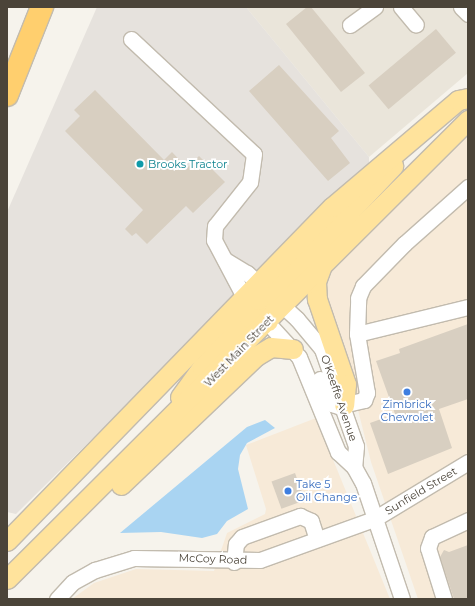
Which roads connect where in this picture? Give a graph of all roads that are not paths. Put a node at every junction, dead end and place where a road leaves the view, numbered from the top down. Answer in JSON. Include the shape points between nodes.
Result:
{"nodes":[{"id":1,"x":37,"y":7,"type":"edge"},
{"id":2,"x":42,"y":7,"type":"edge"},
{"id":3,"x":375,"y":7,"type":"edge"},
{"id":4,"x":401,"y":7,"type":"edge"},
{"id":5,"x":461,"y":7,"type":"edge"},
{"id":6,"x":468,"y":14,"type":"edge"},
{"id":7,"x":350,"y":25,"type":"dead end"},
{"id":8,"x":416,"y":25,"type":"dead end"},
{"id":9,"x":131,"y":39,"type":"dead end"},
{"id":10,"x":7,"y":68,"type":"edge"},
{"id":11,"x":7,"y":95,"type":"edge"},
{"id":12,"x":468,"y":98,"type":"edge"},
{"id":13,"x":468,"y":120,"type":"edge"},
{"id":14,"x":468,"y":187,"type":"edge"},
{"id":15,"x":225,"y":260,"type":"junction"},
{"id":16,"x":321,"y":268,"type":"junction"},
{"id":17,"x":270,"y":294,"type":"junction"},
{"id":18,"x":249,"y":302,"type":"junction"},
{"id":19,"x":468,"y":307,"type":"edge"},
{"id":20,"x":268,"y":321,"type":"junction"},
{"id":21,"x":357,"y":334,"type":"junction"},
{"id":22,"x":296,"y":353,"type":"junction"},
{"id":23,"x":344,"y":405,"type":"junction"},
{"id":24,"x":161,"y":428,"type":"junction"},
{"id":25,"x":468,"y":462,"type":"edge"},
{"id":26,"x":354,"y":467,"type":"junction"},
{"id":27,"x":374,"y":519,"type":"junction"},
{"id":28,"x":468,"y":520,"type":"edge"},
{"id":29,"x":49,"y":539,"type":"junction"},
{"id":30,"x":317,"y":539,"type":"junction"},
{"id":31,"x":7,"y":540,"type":"edge"},
{"id":32,"x":234,"y":562,"type":"junction"},
{"id":33,"x":7,"y":579,"type":"edge"},
{"id":34,"x":57,"y":599,"type":"edge"},
{"id":35,"x":402,"y":599,"type":"edge"},
{"id":36,"x":444,"y":599,"type":"edge"}],
"edges":[{"from":1,"to":10,"type":"highway"},
{"from":2,"to":11,"type":"highway"},
{"from":3,"to":7,"type":"street"},
{"from":4,"to":8,"type":"street"},
{"from":5,"to":6,"type":"street"},
{"from":9,"to":15,"type":"street","name":"O'Keeffe Avenue","via":[[254,154],[250,182],[215,226],[214,240]]},
{"from":12,"to":17,"type":"main road","name":"West Main Street","via":[[458,100],[332,207]]},
{"from":13,"to":16,"type":"main road","name":"West Main Street"},
{"from":14,"to":21,"type":"street","via":[[363,286],[358,298]]},
{"from":15,"to":17,"type":"street","name":"O'Keeffe Avenue"},
{"from":15,"to":18,"type":"street","name":"O'Keeffe Avenue"},
{"from":16,"to":17,"type":"main road","name":"West Main Street"},
{"from":16,"to":23,"type":"main road","via":[[316,282],[317,299],[346,384]]},
{"from":17,"to":18,"type":"main road","name":"West Main Street"},
{"from":17,"to":20,"type":"main road","name":"West Main Street"},
{"from":17,"to":23,"type":"street","name":"O'Keeffe Avenue","via":[[322,348]]},
{"from":18,"to":20,"type":"street","name":"O'Keeffe Avenue"},
{"from":18,"to":24,"type":"main road","via":[[240,329],[202,367]]},
{"from":18,"to":31,"type":"main road","name":"West Main Street"},
{"from":19,"to":21,"type":"street"},
{"from":20,"to":22,"type":"street","name":"O'Keeffe Avenue"},
{"from":20,"to":24,"type":"main road","name":"West Main Street"},
{"from":21,"to":23,"type":"street","via":[[367,393],[364,400]]},
{"from":22,"to":23,"type":"street","via":[[317,372],[332,404]]},
{"from":22,"to":26,"type":"street","name":"O'Keeffe Avenue","via":[[338,452]]},
{"from":22,"to":29,"type":"main road","via":[[271,347],[256,356],[77,526]]},
{"from":23,"to":26,"type":"street","name":"O'Keeffe Avenue","via":[[356,446]]},
{"from":24,"to":29,"type":"main road","name":"West Main Street"},
{"from":25,"to":27,"type":"street","name":"Sunfield Street"},
{"from":26,"to":27,"type":"street","name":"O'Keeffe Avenue","via":[[363,483]]},
{"from":27,"to":30,"type":"street","name":"McCoy Road"},
{"from":27,"to":35,"type":"street","name":"O'Keeffe Avenue"},
{"from":28,"to":36,"type":"street","via":[[432,537],[428,548]]},
{"from":29,"to":33,"type":"main road","name":"West Main Street"},
{"from":30,"to":32,"type":"street","name":"McCoy Road","via":[[260,560]]},
{"from":30,"to":32,"type":"street","via":[[311,521],[300,516],[242,537],[236,544]]},
{"from":32,"to":34,"type":"street","name":"McCoy Road","via":[[134,558],[90,573],[74,582]]}]}
